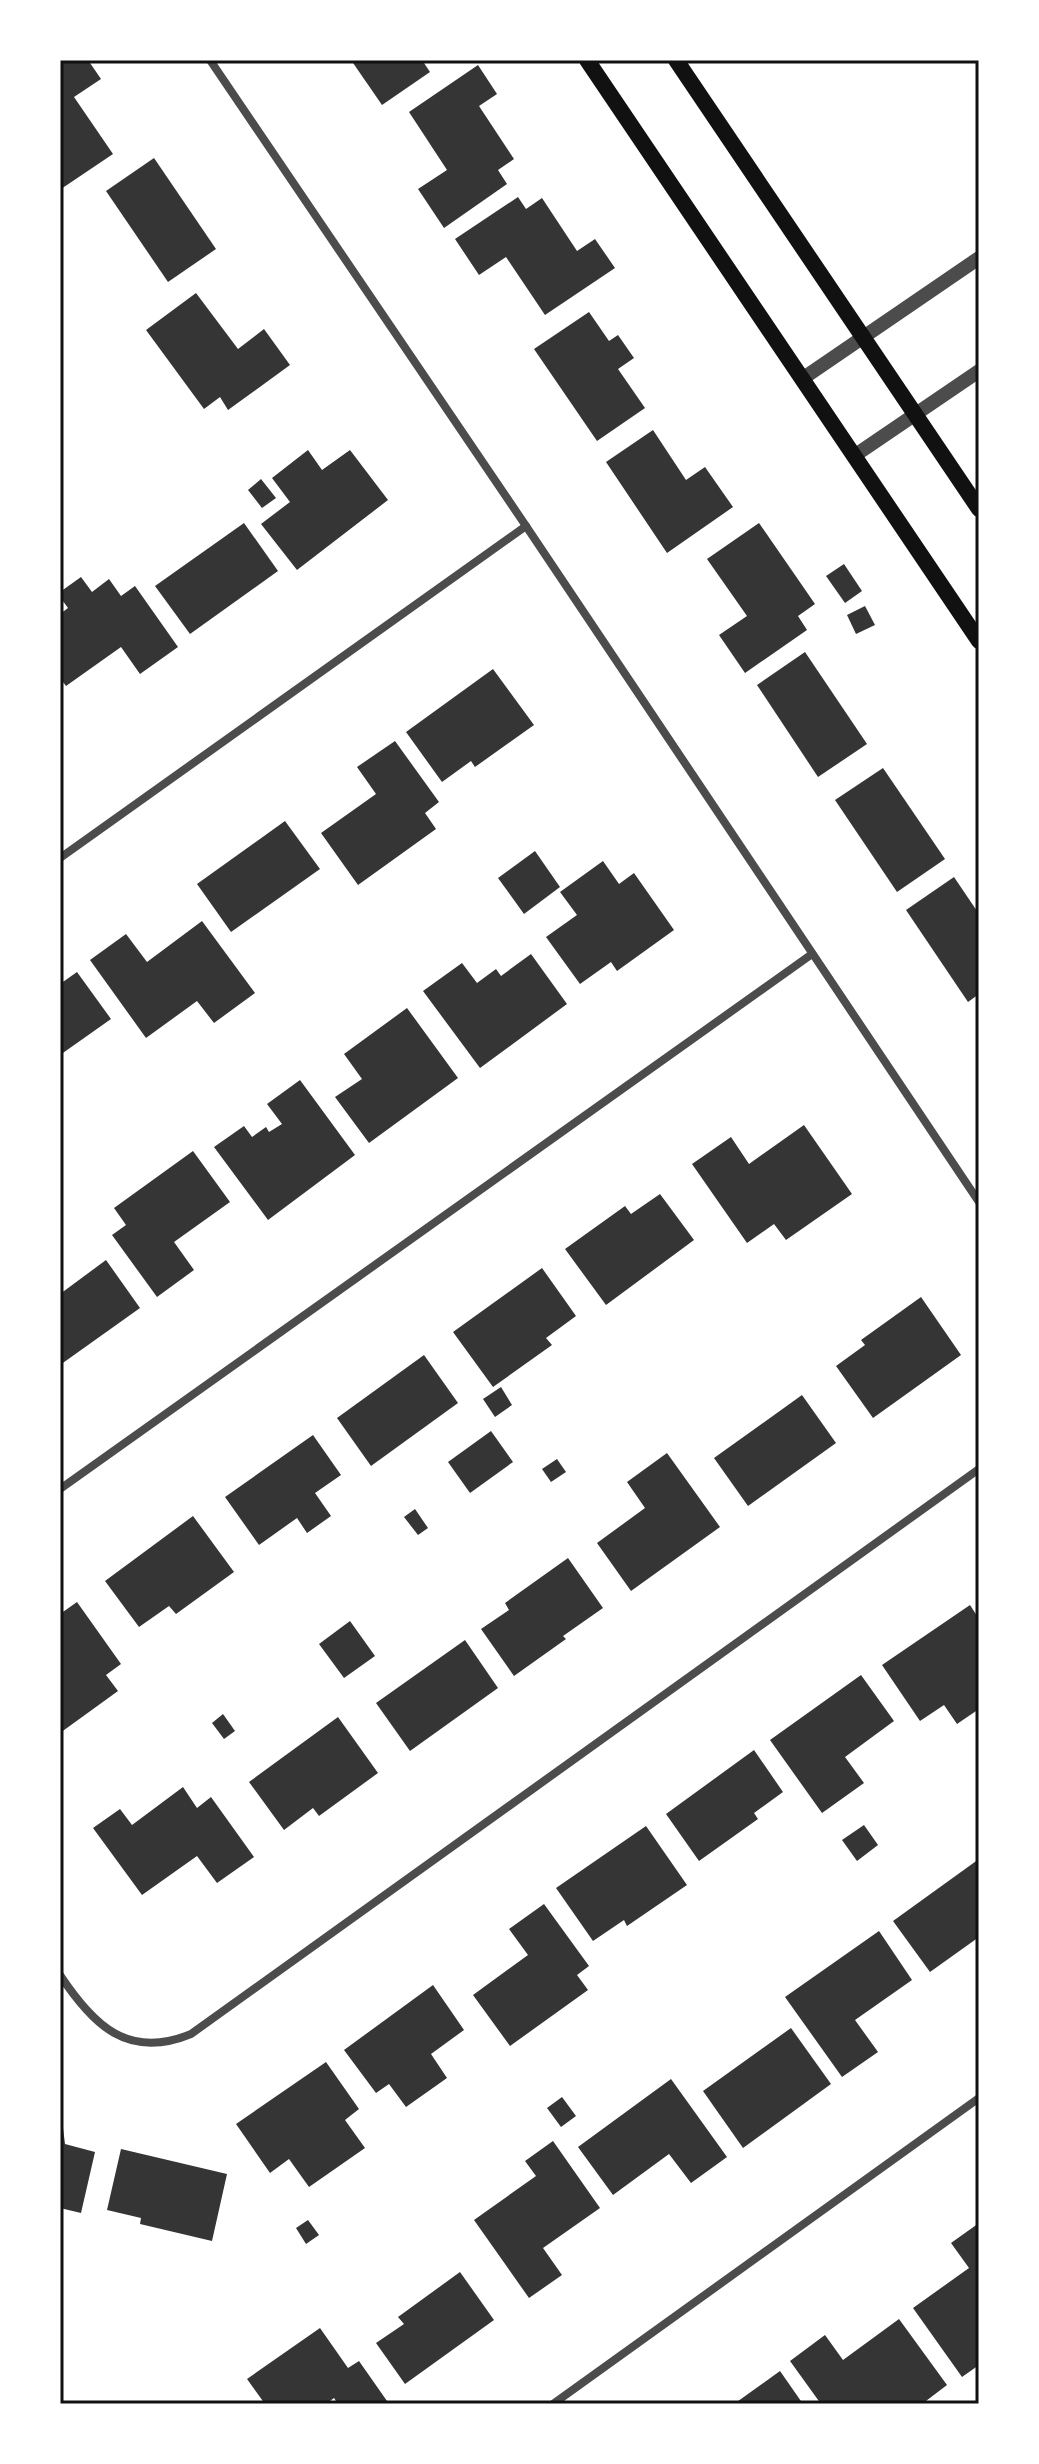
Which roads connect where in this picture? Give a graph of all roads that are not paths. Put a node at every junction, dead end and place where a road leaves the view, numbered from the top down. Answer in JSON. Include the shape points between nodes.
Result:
{"nodes":[{"id":1,"x":210,"y":60,"type":"edge"},
{"id":2,"x":587,"y":60,"type":"edge"},
{"id":3,"x":676,"y":60,"type":"edge"},
{"id":4,"x":979,"y":258,"type":"edge"},
{"id":5,"x":863,"y":337,"type":"junction"},
{"id":6,"x":979,"y":371,"type":"edge"},
{"id":7,"x":802,"y":379,"type":"junction"},
{"id":8,"x":915,"y":414,"type":"junction"},
{"id":9,"x":854,"y":456,"type":"junction"},
{"id":10,"x":979,"y":509,"type":"edge"},
{"id":11,"x":526,"y":526,"type":"junction"},
{"id":12,"x":979,"y":641,"type":"edge"},
{"id":13,"x":60,"y":858,"type":"edge"},
{"id":14,"x":812,"y":954,"type":"junction"},
{"id":15,"x":979,"y":1202,"type":"edge"},
{"id":16,"x":979,"y":1469,"type":"edge"},
{"id":17,"x":60,"y":1489,"type":"edge"},
{"id":18,"x":60,"y":1975,"type":"edge"},
{"id":19,"x":979,"y":2098,"type":"edge"},
{"id":20,"x":553,"y":2404,"type":"edge"}],
"edges":[{"from":1,"to":11,"type":"street"},
{"from":2,"to":7,"type":"main road"},
{"from":3,"to":5,"type":"main road"},
{"from":4,"to":5,"type":"street"},
{"from":5,"to":7,"type":"street"},
{"from":5,"to":8,"type":"main road"},
{"from":6,"to":8,"type":"street"},
{"from":7,"to":9,"type":"main road"},
{"from":8,"to":9,"type":"street"},
{"from":8,"to":10,"type":"main road"},
{"from":9,"to":12,"type":"main road"},
{"from":11,"to":13,"type":"street"},
{"from":11,"to":14,"type":"street"},
{"from":14,"to":15,"type":"street"},
{"from":14,"to":17,"type":"street"},
{"from":16,"to":18,"type":"street","via":[[191,2034],[153,2044],[113,2033],[95,2020]]},
{"from":19,"to":20,"type":"street"}]}
